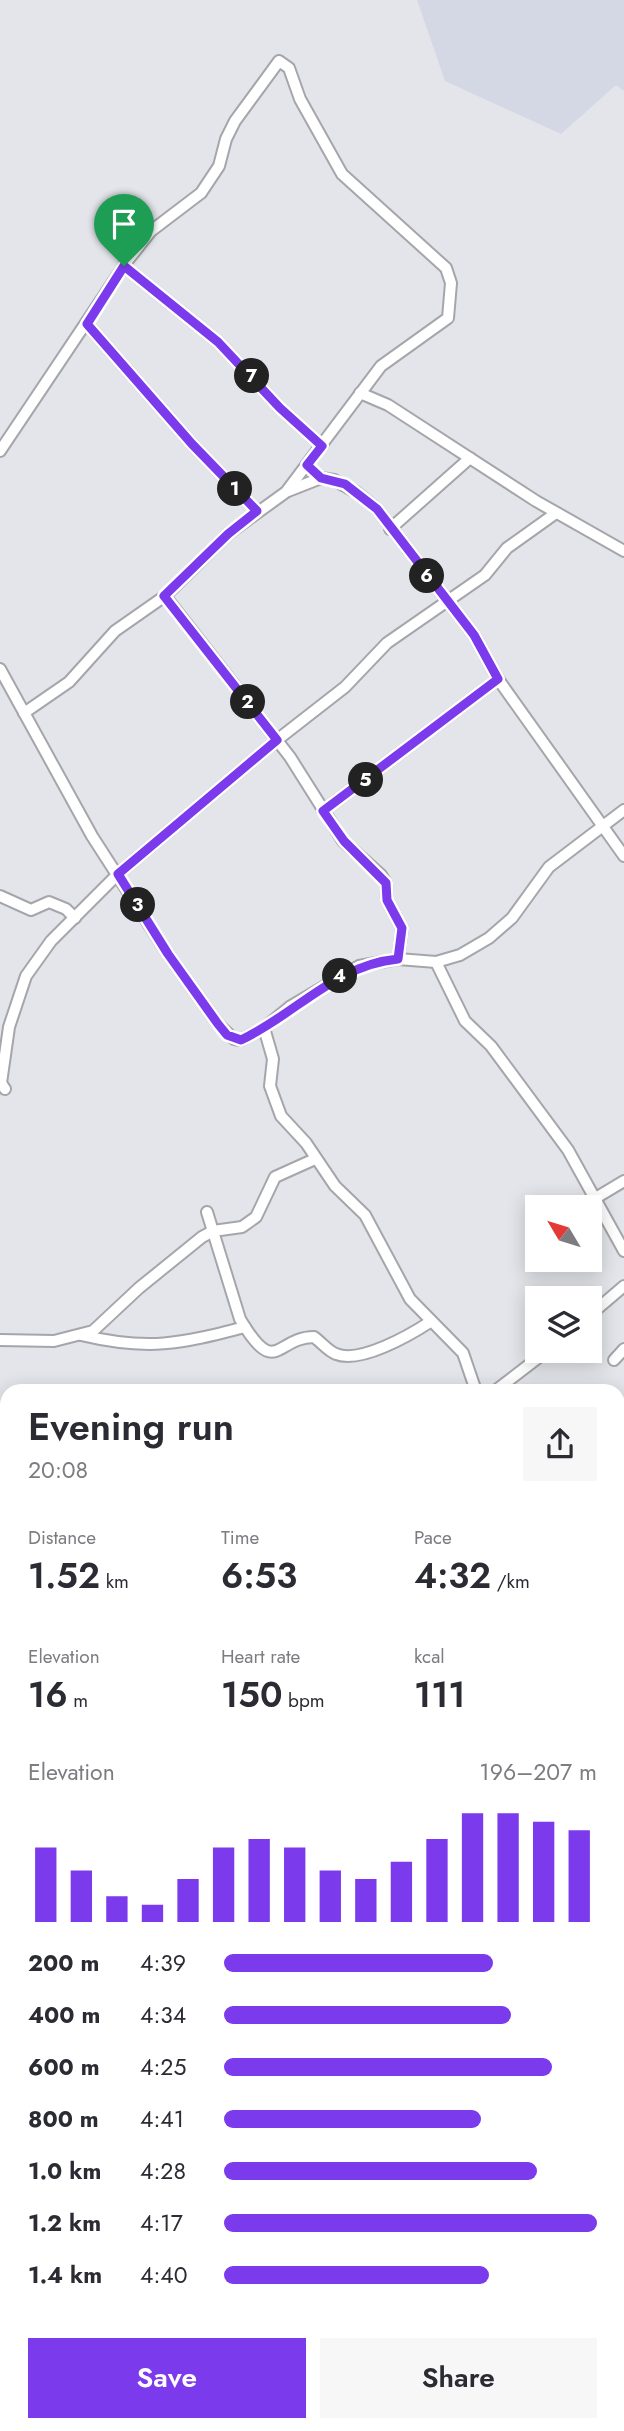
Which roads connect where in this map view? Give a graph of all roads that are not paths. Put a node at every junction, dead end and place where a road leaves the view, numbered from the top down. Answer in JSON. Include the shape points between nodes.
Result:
{"nodes":[{"id":1,"x":124,"y":266,"type":"junction"},
{"id":2,"x":87,"y":324,"type":"junction"},
{"id":3,"x":360,"y":393,"type":"junction"},
{"id":4,"x":322,"y":446,"type":"junction"},
{"id":5,"x":0,"y":451,"type":"edge"},
{"id":6,"x":470,"y":458,"type":"junction"},
{"id":7,"x":307,"y":465,"type":"junction"},
{"id":8,"x":321,"y":478,"type":"junction"},
{"id":9,"x":286,"y":492,"type":"junction"},
{"id":10,"x":257,"y":511,"type":"junction"},
{"id":11,"x":556,"y":513,"type":"junction"},
{"id":12,"x":390,"y":529,"type":"junction"},
{"id":13,"x":624,"y":551,"type":"edge"},
{"id":14,"x":164,"y":596,"type":"junction"},
{"id":15,"x":447,"y":603,"type":"junction"},
{"id":16,"x":0,"y":669,"type":"edge"},
{"id":17,"x":498,"y":679,"type":"junction"},
{"id":18,"x":24,"y":713,"type":"junction"},
{"id":19,"x":277,"y":740,"type":"junction"},
{"id":20,"x":624,"y":810,"type":"edge"},
{"id":21,"x":323,"y":811,"type":"junction"},
{"id":22,"x":605,"y":827,"type":"junction"},
{"id":23,"x":624,"y":856,"type":"edge"},
{"id":24,"x":118,"y":874,"type":"junction"},
{"id":25,"x":0,"y":896,"type":"edge"},
{"id":26,"x":75,"y":918,"type":"junction"},
{"id":27,"x":398,"y":959,"type":"junction"},
{"id":28,"x":436,"y":962,"type":"junction"},
{"id":29,"x":264,"y":1028,"type":"junction"},
{"id":30,"x":5,"y":1089,"type":"dead end"},
{"id":31,"x":315,"y":1158,"type":"junction"},
{"id":32,"x":624,"y":1181,"type":"edge"},
{"id":33,"x":593,"y":1195,"type":"edge"},
{"id":34,"x":601,"y":1195,"type":"edge"},
{"id":35,"x":206,"y":1212,"type":"dead end"},
{"id":36,"x":602,"y":1213,"type":"edge"},
{"id":37,"x":213,"y":1231,"type":"junction"},
{"id":38,"x":624,"y":1251,"type":"edge"},
{"id":39,"x":624,"y":1286,"type":"edge"},
{"id":40,"x":602,"y":1305,"type":"edge"},
{"id":41,"x":430,"y":1322,"type":"junction"},
{"id":42,"x":245,"y":1327,"type":"junction"},
{"id":43,"x":81,"y":1335,"type":"junction"},
{"id":44,"x":0,"y":1340,"type":"edge"},
{"id":45,"x":624,"y":1349,"type":"edge"},
{"id":46,"x":614,"y":1360,"type":"dead end"},
{"id":47,"x":531,"y":1363,"type":"edge"},
{"id":48,"x":474,"y":1384,"type":"edge"},
{"id":49,"x":504,"y":1384,"type":"edge"}],
"edges":[{"from":1,"to":2,"type":"street"},
{"from":1,"to":3,"type":"street","via":[[151,231],[201,193],[219,166],[235,121],[282,61],[342,174],[441,261],[451,283],[445,322],[381,366]]},
{"from":1,"to":4,"type":"street","via":[[218,342]]},
{"from":2,"to":5,"type":"street"},
{"from":2,"to":10,"type":"street"},
{"from":3,"to":4,"type":"street"},
{"from":3,"to":6,"type":"street","via":[[388,405]]},
{"from":4,"to":7,"type":"street"},
{"from":6,"to":11,"type":"street"},
{"from":6,"to":12,"type":"street"},
{"from":7,"to":8,"type":"street"},
{"from":7,"to":9,"type":"street"},
{"from":8,"to":9,"type":"street"},
{"from":8,"to":12,"type":"street","via":[[356,492],[377,509]]},
{"from":9,"to":10,"type":"street"},
{"from":10,"to":14,"type":"street"},
{"from":11,"to":13,"type":"street"},
{"from":11,"to":15,"type":"street","via":[[507,548],[485,575]]},
{"from":12,"to":15,"type":"street"},
{"from":14,"to":18,"type":"street","via":[[115,632],[69,682]]},
{"from":14,"to":19,"type":"street"},
{"from":15,"to":17,"type":"street","via":[[474,635]]},
{"from":15,"to":19,"type":"street","via":[[387,643],[345,687]]},
{"from":16,"to":18,"type":"street"},
{"from":17,"to":21,"type":"street"},
{"from":17,"to":22,"type":"street"},
{"from":18,"to":24,"type":"street"},
{"from":19,"to":21,"type":"street"},
{"from":19,"to":24,"type":"street"},
{"from":20,"to":22,"type":"street"},
{"from":21,"to":27,"type":"street","via":[[344,841],[386,883],[387,900],[402,928]]},
{"from":22,"to":23,"type":"street"},
{"from":22,"to":28,"type":"street","via":[[549,867],[517,913],[489,938],[460,956]]},
{"from":24,"to":26,"type":"street"},
{"from":24,"to":29,"type":"street","via":[[227,1035],[241,1040]]},
{"from":25,"to":26,"type":"street","via":[[31,910],[49,902]]},
{"from":26,"to":30,"type":"street","via":[[26,976],[9,1027],[1,1083]]},
{"from":27,"to":28,"type":"street"},
{"from":27,"to":29,"type":"street","via":[[372,962],[345,974]]},
{"from":28,"to":33,"type":"street","via":[[459,1012],[491,1046],[568,1150]]},
{"from":29,"to":31,"type":"street","via":[[273,1059],[270,1086],[274,1101]]},
{"from":31,"to":37,"type":"street","via":[[275,1177],[264,1206],[249,1223]]},
{"from":31,"to":41,"type":"street","via":[[365,1215],[405,1292]]},
{"from":32,"to":34,"type":"street"},
{"from":35,"to":37,"type":"street"},
{"from":36,"to":38,"type":"street"},
{"from":37,"to":42,"type":"street"},
{"from":37,"to":43,"type":"street","via":[[157,1272],[93,1331]]},
{"from":39,"to":40,"type":"street"},
{"from":41,"to":42,"type":"street","via":[[396,1342],[348,1355],[335,1354],[314,1337],[269,1352]]},
{"from":41,"to":48,"type":"street","via":[[463,1353]]},
{"from":42,"to":43,"type":"street","via":[[181,1344]]},
{"from":43,"to":44,"type":"street","via":[[43,1342]]},
{"from":45,"to":46,"type":"street"},
{"from":47,"to":49,"type":"street"}]}
